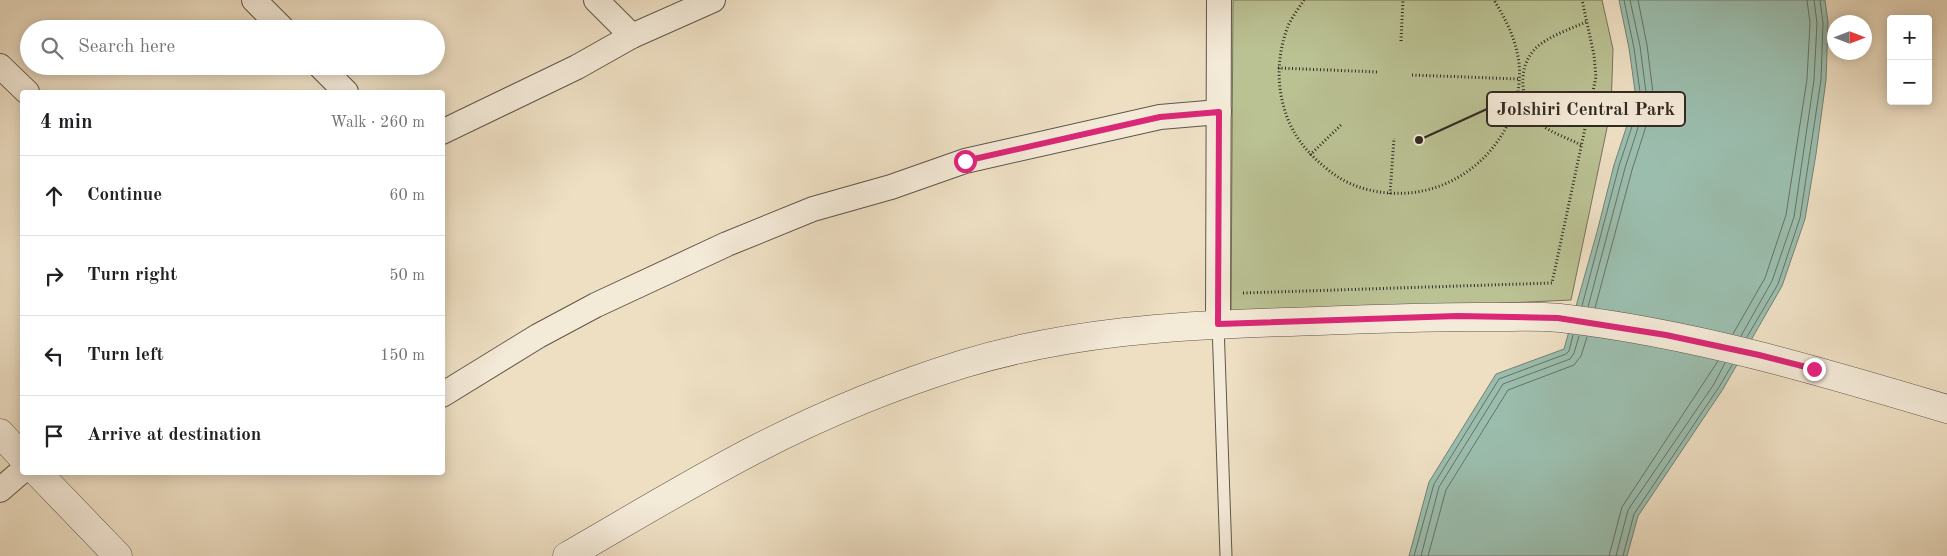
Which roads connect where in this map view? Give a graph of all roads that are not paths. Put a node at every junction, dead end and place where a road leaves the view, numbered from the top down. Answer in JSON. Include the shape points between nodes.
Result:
{"nodes":[{"id":1,"x":254,"y":0,"type":"edge"},
{"id":2,"x":596,"y":0,"type":"edge"},
{"id":3,"x":713,"y":0,"type":"edge"},
{"id":4,"x":1219,"y":0,"type":"edge"},
{"id":5,"x":274,"y":20,"type":"edge"},
{"id":6,"x":632,"y":36,"type":"junction"},
{"id":7,"x":0,"y":66,"type":"edge"},
{"id":8,"x":329,"y":75,"type":"edge"},
{"id":9,"x":24,"y":90,"type":"edge"},
{"id":10,"x":344,"y":90,"type":"edge"},
{"id":11,"x":1219,"y":112,"type":"junction"},
{"id":12,"x":445,"y":131,"type":"edge"},
{"id":13,"x":1218,"y":324,"type":"junction"},
{"id":14,"x":445,"y":393,"type":"edge"},
{"id":15,"x":1947,"y":409,"type":"edge"},
{"id":16,"x":0,"y":433,"type":"edge"},
{"id":17,"x":20,"y":456,"type":"edge"},
{"id":18,"x":20,"y":473,"type":"edge"},
{"id":19,"x":40,"y":475,"type":"edge"},
{"id":20,"x":0,"y":490,"type":"edge"},
{"id":21,"x":118,"y":556,"type":"edge"},
{"id":22,"x":567,"y":556,"type":"edge"},
{"id":23,"x":1226,"y":556,"type":"edge"}],
"edges":[{"from":1,"to":5,"type":"street"},
{"from":2,"to":6,"type":"street"},
{"from":3,"to":6,"type":"street"},
{"from":4,"to":11,"type":"street"},
{"from":6,"to":12,"type":"street","via":[[577,67]]},
{"from":7,"to":9,"type":"street"},
{"from":8,"to":10,"type":"street"},
{"from":11,"to":13,"type":"street"},
{"from":11,"to":14,"type":"street","via":[[1160,117],[965,161],[891,187],[813,209],[727,244],[596,305]]},
{"from":13,"to":15,"type":"street","via":[[1457,316],[1558,318],[1666,335],[1759,355]]},
{"from":13,"to":22,"type":"street","via":[[1070,338],[962,364],[878,394],[756,449]]},
{"from":13,"to":23,"type":"lane"},
{"from":16,"to":17,"type":"street"},
{"from":18,"to":20,"type":"street"},
{"from":19,"to":21,"type":"street"}]}
